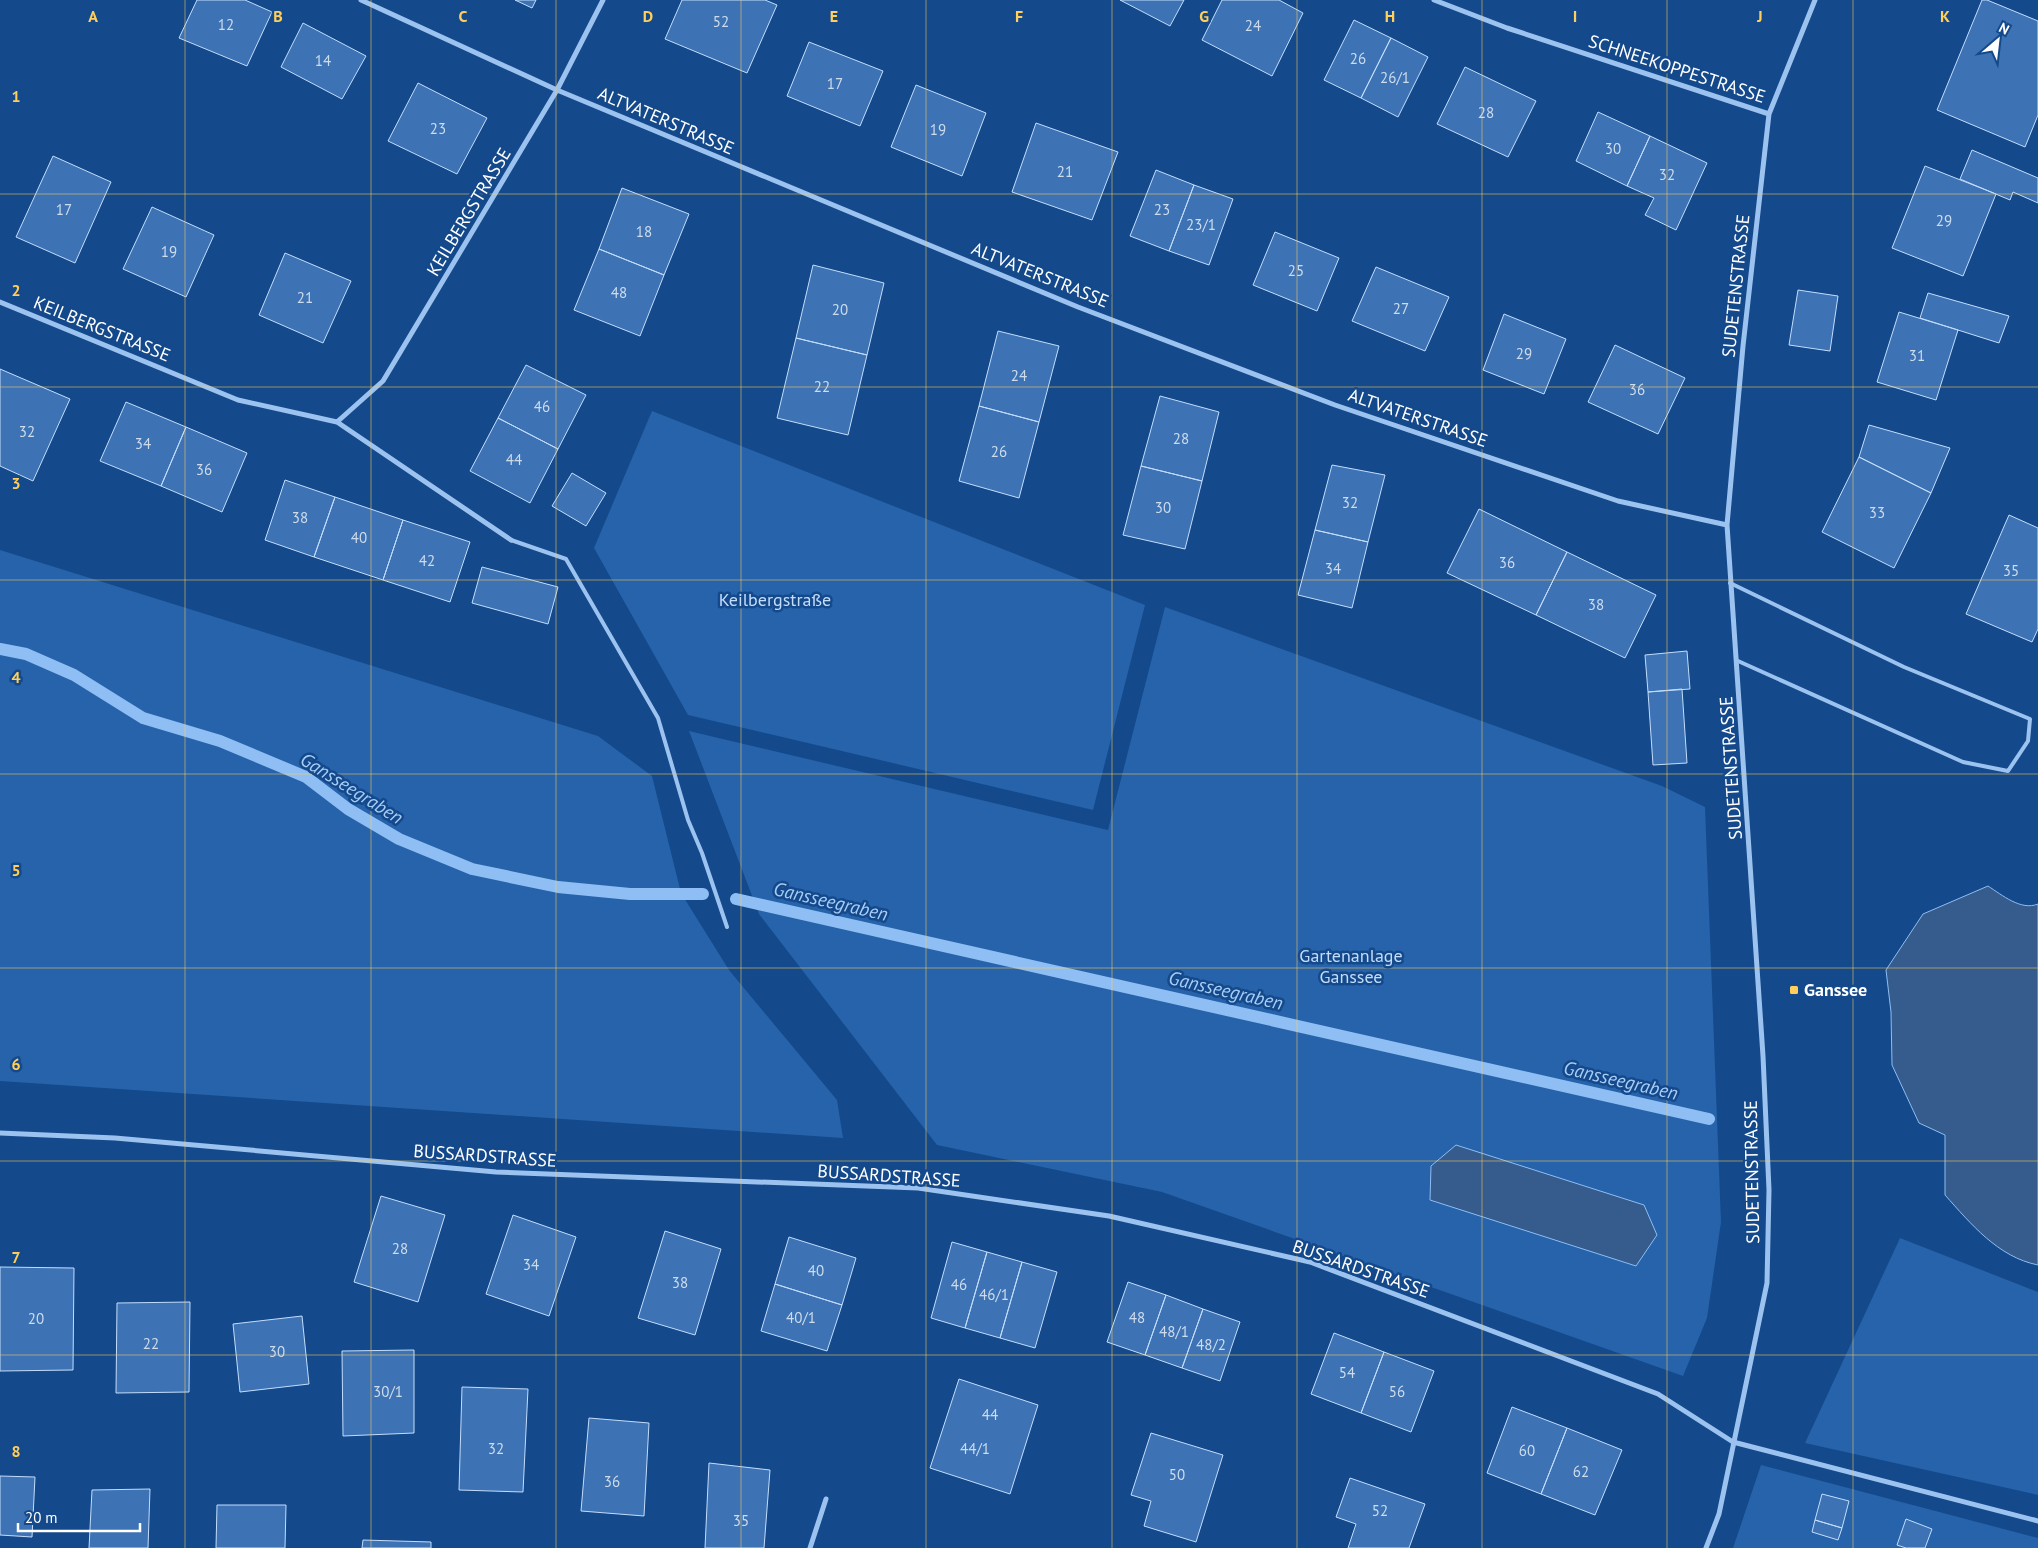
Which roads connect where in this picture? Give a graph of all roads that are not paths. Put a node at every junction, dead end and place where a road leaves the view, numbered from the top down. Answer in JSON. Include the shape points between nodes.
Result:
{"nodes":[{"id":1,"x":361,"y":0,"type":"edge"},
{"id":2,"x":603,"y":0,"type":"edge"},
{"id":3,"x":1434,"y":0,"type":"edge"},
{"id":4,"x":1815,"y":0,"type":"edge"},
{"id":5,"x":557,"y":90,"type":"junction"},
{"id":6,"x":1769,"y":114,"type":"junction"},
{"id":7,"x":0,"y":302,"type":"edge"},
{"id":8,"x":337,"y":422,"type":"junction"},
{"id":9,"x":1727,"y":525,"type":"junction"},
{"id":10,"x":511,"y":540,"type":"joint"},
{"id":11,"x":1730,"y":583,"type":"junction"},
{"id":12,"x":1738,"y":661,"type":"junction"},
{"id":13,"x":727,"y":927,"type":"dead end"},
{"id":14,"x":0,"y":1133,"type":"edge"},
{"id":15,"x":1733,"y":1442,"type":"junction"},
{"id":16,"x":826,"y":1499,"type":"dead end"},
{"id":17,"x":2038,"y":1521,"type":"edge"},
{"id":18,"x":810,"y":1548,"type":"edge"},
{"id":19,"x":1706,"y":1548,"type":"edge"}],
"edges":[{"from":1,"to":5,"type":"street","name":"ALTVATERSTRASSE"},
{"from":2,"to":5,"type":"street","name":"KEILBERGSTRASSE"},
{"from":3,"to":6,"type":"street","name":"SCHNEEKOPPESTRASSE","via":[[1507,28]]},
{"from":4,"to":6,"type":"street","name":"SUDETENSTRASSE"},
{"from":5,"to":8,"type":"street","name":"KEILBERGSTRASSE","via":[[383,381]]},
{"from":5,"to":9,"type":"street","name":"ALTVATERSTRASSE","via":[[1078,307],[1335,405],[1618,501]]},
{"from":6,"to":9,"type":"street","name":"SUDETENSTRASSE"},
{"from":7,"to":8,"type":"street","name":"KEILBERGSTRASSE","via":[[238,400]]},
{"from":8,"to":10,"type":"street","name":"KEILBERGSTRASSE"},
{"from":9,"to":11,"type":"street","name":"SUDETENSTRASSE"},
{"from":10,"to":13,"type":"lane","via":[[566,560],[658,718],[688,820]]},
{"from":11,"to":12,"type":"street","name":"SUDETENSTRASSE"},
{"from":11,"to":12,"type":"lane","via":[[1904,667],[2030,719],[2028,741],[2008,771],[1963,762]]},
{"from":12,"to":15,"type":"street","name":"SUDETENSTRASSE","via":[[1769,1190],[1768,1283]]},
{"from":14,"to":15,"type":"street","name":"BUSSARDSTRASSE","via":[[115,1138],[496,1172],[918,1188],[1110,1216],[1310,1262],[1658,1394]]},
{"from":15,"to":17,"type":"street"},
{"from":15,"to":19,"type":"street","name":"SUDETENSTRASSE","via":[[1718,1514]]},
{"from":16,"to":18,"type":"street"}]}
